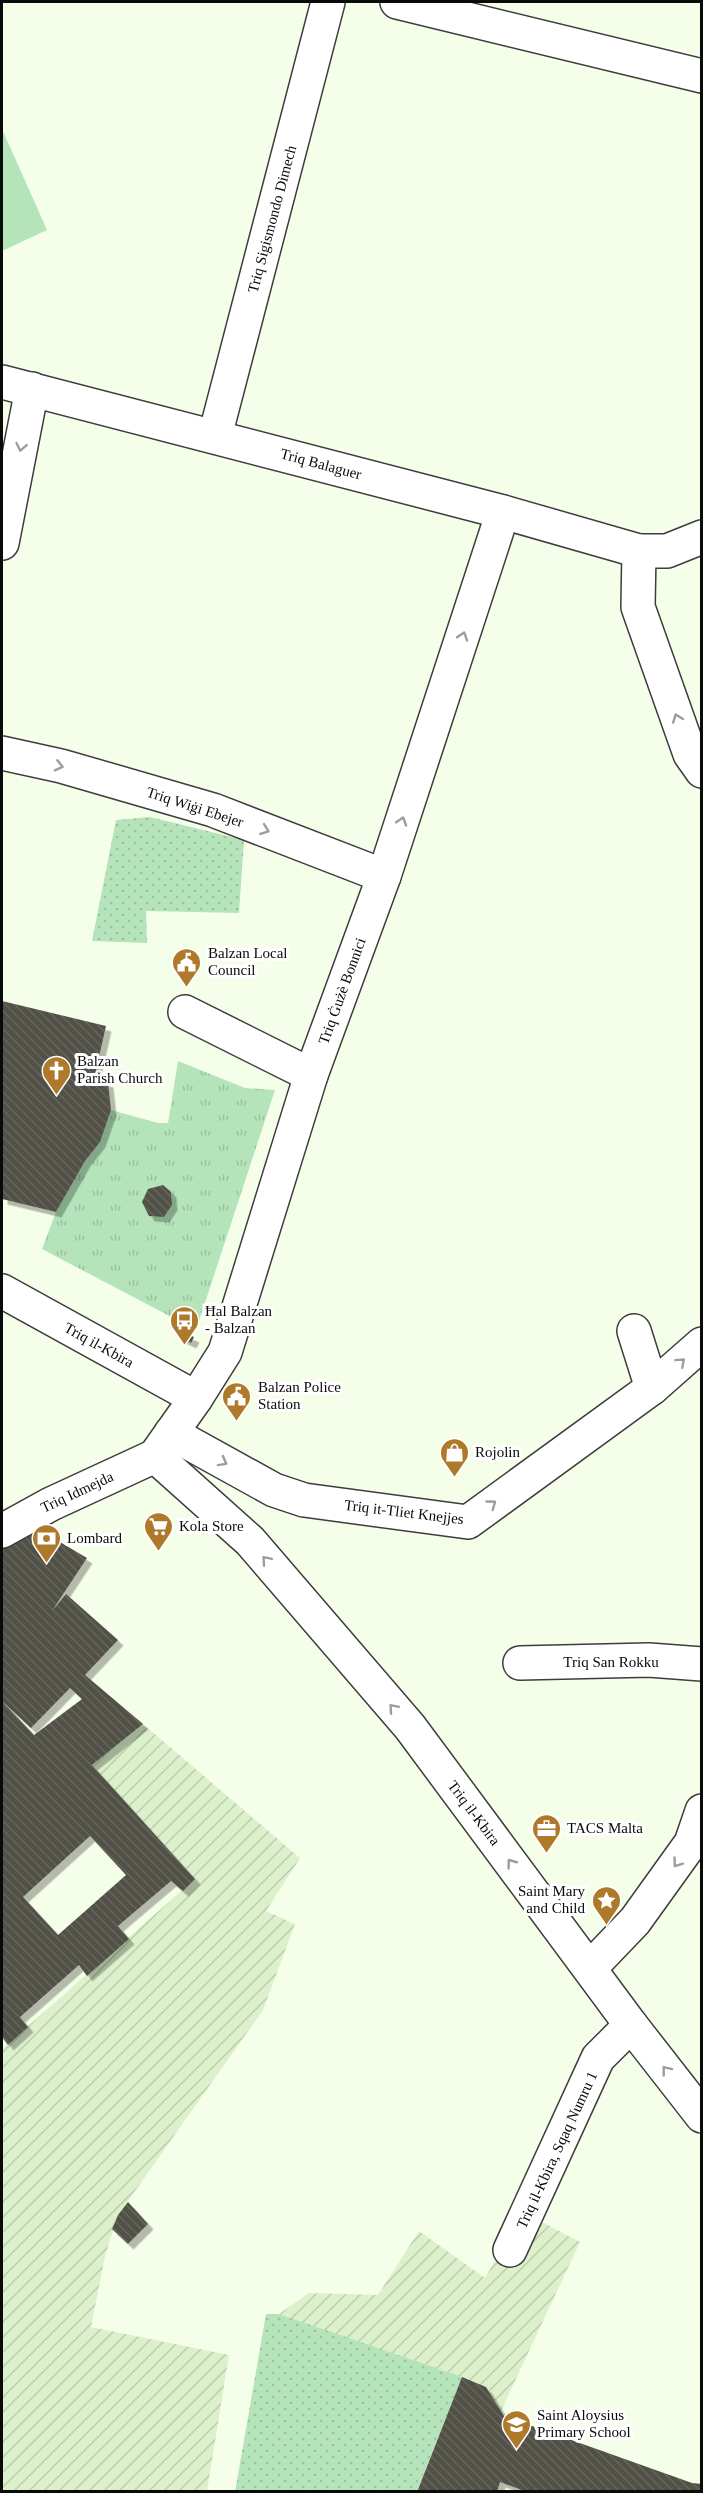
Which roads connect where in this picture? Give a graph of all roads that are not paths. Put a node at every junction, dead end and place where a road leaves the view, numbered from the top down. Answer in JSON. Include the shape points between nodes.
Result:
{"nodes":[{"id":1,"x":328,"y":2,"type":"edge"},
{"id":2,"x":397,"y":2,"type":"edge"},
{"id":3,"x":477,"y":12,"type":"edge"},
{"id":4,"x":702,"y":76,"type":"edge"},
{"id":5,"x":17,"y":386,"type":"edge"},
{"id":6,"x":216,"y":436,"type":"junction"},
{"id":7,"x":503,"y":512,"type":"junction"},
{"id":8,"x":702,"y":537,"type":"edge"},
{"id":9,"x":2,"y":543,"type":"edge"},
{"id":10,"x":639,"y":551,"type":"junction"},
{"id":11,"x":2,"y":753,"type":"edge"},
{"id":12,"x":702,"y":771,"type":"edge"},
{"id":13,"x":384,"y":876,"type":"junction"},
{"id":14,"x":185,"y":1012,"type":"dead end"},
{"id":15,"x":311,"y":1075,"type":"junction"},
{"id":16,"x":2,"y":1291,"type":"edge"},
{"id":17,"x":634,"y":1331,"type":"dead end"},
{"id":18,"x":702,"y":1344,"type":"edge"},
{"id":19,"x":652,"y":1388,"type":"junction"},
{"id":20,"x":196,"y":1398,"type":"junction"},
{"id":21,"x":163,"y":1445,"type":"junction"},
{"id":22,"x":274,"y":1490,"type":"junction"},
{"id":23,"x":230,"y":1523,"type":"junction"},
{"id":24,"x":2,"y":1531,"type":"edge"},
{"id":25,"x":520,"y":1663,"type":"dead end"},
{"id":26,"x":702,"y":1664,"type":"edge"},
{"id":27,"x":702,"y":1811,"type":"edge"},
{"id":28,"x":590,"y":1968,"type":"junction"},
{"id":29,"x":631,"y":2025,"type":"junction"},
{"id":30,"x":702,"y":2116,"type":"edge"},
{"id":31,"x":510,"y":2250,"type":"dead end"}],
"edges":[{"from":1,"to":6,"type":"street","name":"Triq Sigismondo Dimech"},
{"from":2,"to":3,"type":"street"},
{"from":3,"to":4,"type":"street"},
{"from":5,"to":6,"type":"street","name":"Triq Balaguer"},
{"from":5,"to":9,"type":"street","one_way":true},
{"from":6,"to":7,"type":"street","name":"Triq Balaguer"},
{"from":7,"to":10,"type":"street","name":"Triq Balaguer"},
{"from":13,"to":7,"type":"street","name":"Triq Ġużè Bonnici","one_way":true},
{"from":8,"to":10,"type":"street","name":"Triq Balaguer","via":[[667,550]]},
{"from":12,"to":10,"type":"street","one_way":true,"via":[[690,754],[638,608]]},
{"from":11,"to":13,"type":"street","name":"Triq Wiġi Ebejer","one_way":true,"via":[[213,810]]},
{"from":13,"to":15,"type":"street","name":"Triq Ġużè Bonnici"},
{"from":14,"to":15,"type":"street"},
{"from":15,"to":20,"type":"street","name":"Triq Ġużè Bonnici","via":[[225,1352]]},
{"from":16,"to":20,"type":"street","name":"Triq il-Kbira"},
{"from":17,"to":19,"type":"street"},
{"from":19,"to":18,"type":"street","name":"Triq it-Tliet Knejjes","one_way":true},
{"from":22,"to":19,"type":"street","name":"Triq it-Tliet Knejjes","one_way":true,"via":[[304,1500],[468,1522]]},
{"from":20,"to":21,"type":"street","name":"Triq Ġużè Bonnici"},
{"from":21,"to":22,"type":"street","name":"Triq it-Tliet Knejjes","one_way":true},
{"from":21,"to":23,"type":"street","name":"Triq il-Kbira"},
{"from":21,"to":24,"type":"street","name":"Triq Idmejda"},
{"from":22,"to":23,"type":"street"},
{"from":28,"to":23,"type":"street","name":"Triq il-Kbira","one_way":true,"via":[[410,1727],[250,1541]]},
{"from":25,"to":26,"type":"street","name":"Triq San Rokku","via":[[649,1660]]},
{"from":27,"to":28,"type":"street","one_way":true,"via":[[691,1843],[635,1921]]},
{"from":28,"to":29,"type":"street","name":"Triq il-Kbira"},
{"from":30,"to":29,"type":"street","name":"Triq il-Kbira","one_way":true},
{"from":29,"to":31,"type":"street","name":"Triq il-Kbira, Sqaq Numru 1","via":[[598,2058]]}]}
